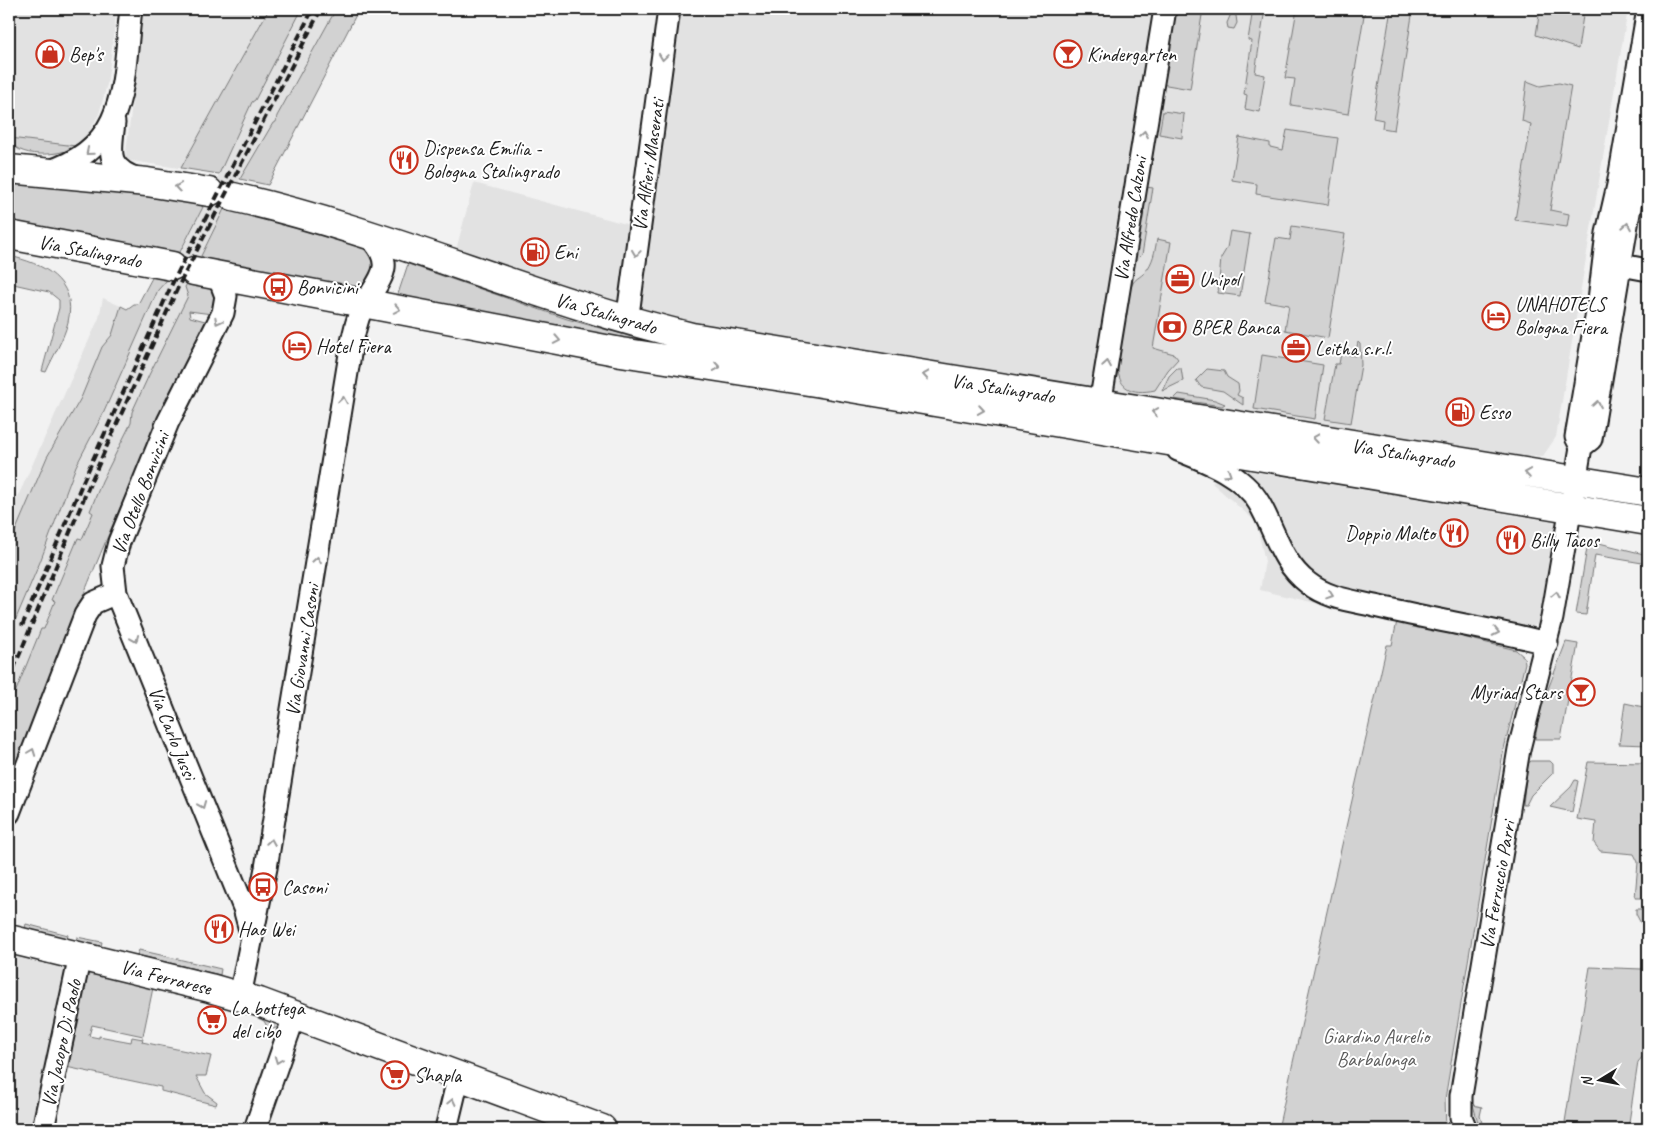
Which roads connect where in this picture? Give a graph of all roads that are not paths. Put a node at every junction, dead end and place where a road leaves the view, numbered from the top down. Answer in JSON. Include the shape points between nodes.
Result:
{"nodes":[{"id":1,"x":131,"y":9,"type":"edge"},
{"id":2,"x":669,"y":9,"type":"edge"},
{"id":3,"x":1165,"y":9,"type":"edge"},
{"id":4,"x":1648,"y":9,"type":"edge"},
{"id":5,"x":1648,"y":100,"type":"edge"},
{"id":6,"x":115,"y":113,"type":"junction"},
{"id":7,"x":9,"y":169,"type":"edge"},
{"id":8,"x":46,"y":172,"type":"junction"},
{"id":9,"x":147,"y":182,"type":"junction"},
{"id":10,"x":9,"y":235,"type":"edge"},
{"id":11,"x":370,"y":237,"type":"junction"},
{"id":12,"x":1621,"y":265,"type":"junction"},
{"id":13,"x":1648,"y":270,"type":"edge"},
{"id":14,"x":195,"y":271,"type":"junction"},
{"id":15,"x":364,"y":304,"type":"junction"},
{"id":16,"x":627,"y":322,"type":"junction"},
{"id":17,"x":1098,"y":416,"type":"junction"},
{"id":18,"x":1152,"y":439,"type":"junction"},
{"id":19,"x":1581,"y":447,"type":"junction"},
{"id":20,"x":1576,"y":480,"type":"junction"},
{"id":21,"x":1648,"y":492,"type":"edge"},
{"id":22,"x":1572,"y":509,"type":"junction"},
{"id":23,"x":1648,"y":521,"type":"edge"},
{"id":24,"x":116,"y":594,"type":"junction"},
{"id":25,"x":1547,"y":643,"type":"junction"},
{"id":26,"x":9,"y":814,"type":"edge"},
{"id":27,"x":266,"y":868,"type":"junction"},
{"id":28,"x":230,"y":873,"type":"junction"},
{"id":29,"x":9,"y":939,"type":"edge"},
{"id":30,"x":251,"y":941,"type":"junction"},
{"id":31,"x":80,"y":956,"type":"junction"},
{"id":32,"x":240,"y":996,"type":"junction"},
{"id":33,"x":295,"y":1014,"type":"junction"},
{"id":34,"x":459,"y":1075,"type":"junction"},
{"id":35,"x":43,"y":1129,"type":"edge"},
{"id":36,"x":255,"y":1129,"type":"edge"},
{"id":37,"x":446,"y":1129,"type":"edge"},
{"id":38,"x":602,"y":1129,"type":"edge"},
{"id":39,"x":1466,"y":1129,"type":"edge"}],
"edges":[{"from":1,"to":6,"type":"street","name":"Via Stalingrado"},
{"from":2,"to":16,"type":"street","name":"Via Alfieri Maserati","one_way":true},
{"from":17,"to":3,"type":"street","name":"Via Alfredo Calzoni","one_way":true},
{"from":4,"to":19,"type":"street","via":[[1603,258],[1576,437]]},
{"from":12,"to":5,"type":"street","one_way":true},
{"from":6,"to":8,"type":"street","name":"Via Stalingrado","one_way":true,"via":[[106,134],[88,153],[72,163]]},
{"from":6,"to":9,"type":"street","name":"Via Stalingrado","via":[[111,147],[114,164]]},
{"from":7,"to":8,"type":"main road","name":"Via Stalingrado"},
{"from":8,"to":9,"type":"main road","name":"Via Stalingrado"},
{"from":11,"to":9,"type":"main road","name":"Via Stalingrado","one_way":true,"via":[[296,213],[221,194]]},
{"from":10,"to":14,"type":"main road","name":"Via Stalingrado"},
{"from":11,"to":15,"type":"street","via":[[380,250],[384,269],[380,282]]},
{"from":11,"to":16,"type":"main road","name":"Via Stalingrado"},
{"from":12,"to":13,"type":"street"},
{"from":19,"to":12,"type":"street","one_way":true,"via":[[1591,440]]},
{"from":14,"to":15,"type":"main road","name":"Via Stalingrado"},
{"from":14,"to":24,"type":"street","name":"Via Otello Bonvicini","one_way":true,"via":[[226,296],[225,307],[168,422],[119,542],[113,566]]},
{"from":15,"to":17,"type":"main road","name":"Via Stalingrado","one_way":true,"via":[[621,352]]},
{"from":27,"to":15,"type":"street","name":"Via Giovanni Casoni","one_way":true,"via":[[352,342]]},
{"from":17,"to":16,"type":"main road","name":"Via Stalingrado","one_way":true},
{"from":17,"to":18,"type":"main road","name":"Via Stalingrado"},
{"from":20,"to":17,"type":"main road","name":"Via Stalingrado","one_way":true},
{"from":18,"to":22,"type":"main road","name":"Via Stalingrado"},
{"from":18,"to":25,"type":"street","one_way":true,"via":[[1203,460],[1244,486],[1259,502],[1280,549],[1292,567],[1319,591],[1399,612]]},
{"from":19,"to":20,"type":"street","name":"Via Ferruccio Parri"},
{"from":20,"to":21,"type":"main road","name":"Via Stalingrado"},
{"from":20,"to":22,"type":"street","name":"Via Ferruccio Parri"},
{"from":22,"to":23,"type":"main road","name":"Via Stalingrado"},
{"from":25,"to":22,"type":"street","name":"Via Ferruccio Parri","one_way":true},
{"from":26,"to":24,"type":"street","one_way":true,"via":[[85,614],[93,603]]},
{"from":24,"to":28,"type":"street","name":"Via Carlo Jussi","one_way":true},
{"from":25,"to":39,"type":"street","name":"Via Ferruccio Parri","via":[[1519,749],[1470,1041],[1461,1096],[1461,1117]]},
{"from":27,"to":28,"type":"street","via":[[260,878],[248,883],[237,881]]},
{"from":27,"to":30,"type":"street","name":"Via Giovanni Casoni"},
{"from":28,"to":30,"type":"street","name":"Via Carlo Jussi","via":[[247,917]]},
{"from":29,"to":31,"type":"main road","name":"Via Ferrarese"},
{"from":30,"to":32,"type":"street","name":"Via Giovanni Casoni"},
{"from":31,"to":32,"type":"main road","name":"Via Ferrarese"},
{"from":31,"to":35,"type":"street","name":"Via Jacopo Di Paolo"},
{"from":32,"to":33,"type":"main road","name":"Via Ferrarese"},
{"from":33,"to":34,"type":"main road","name":"Via Ferrarese"},
{"from":33,"to":36,"type":"street","one_way":true},
{"from":37,"to":34,"type":"street","one_way":true},
{"from":34,"to":38,"type":"main road","name":"Via Ferrarese"}]}
